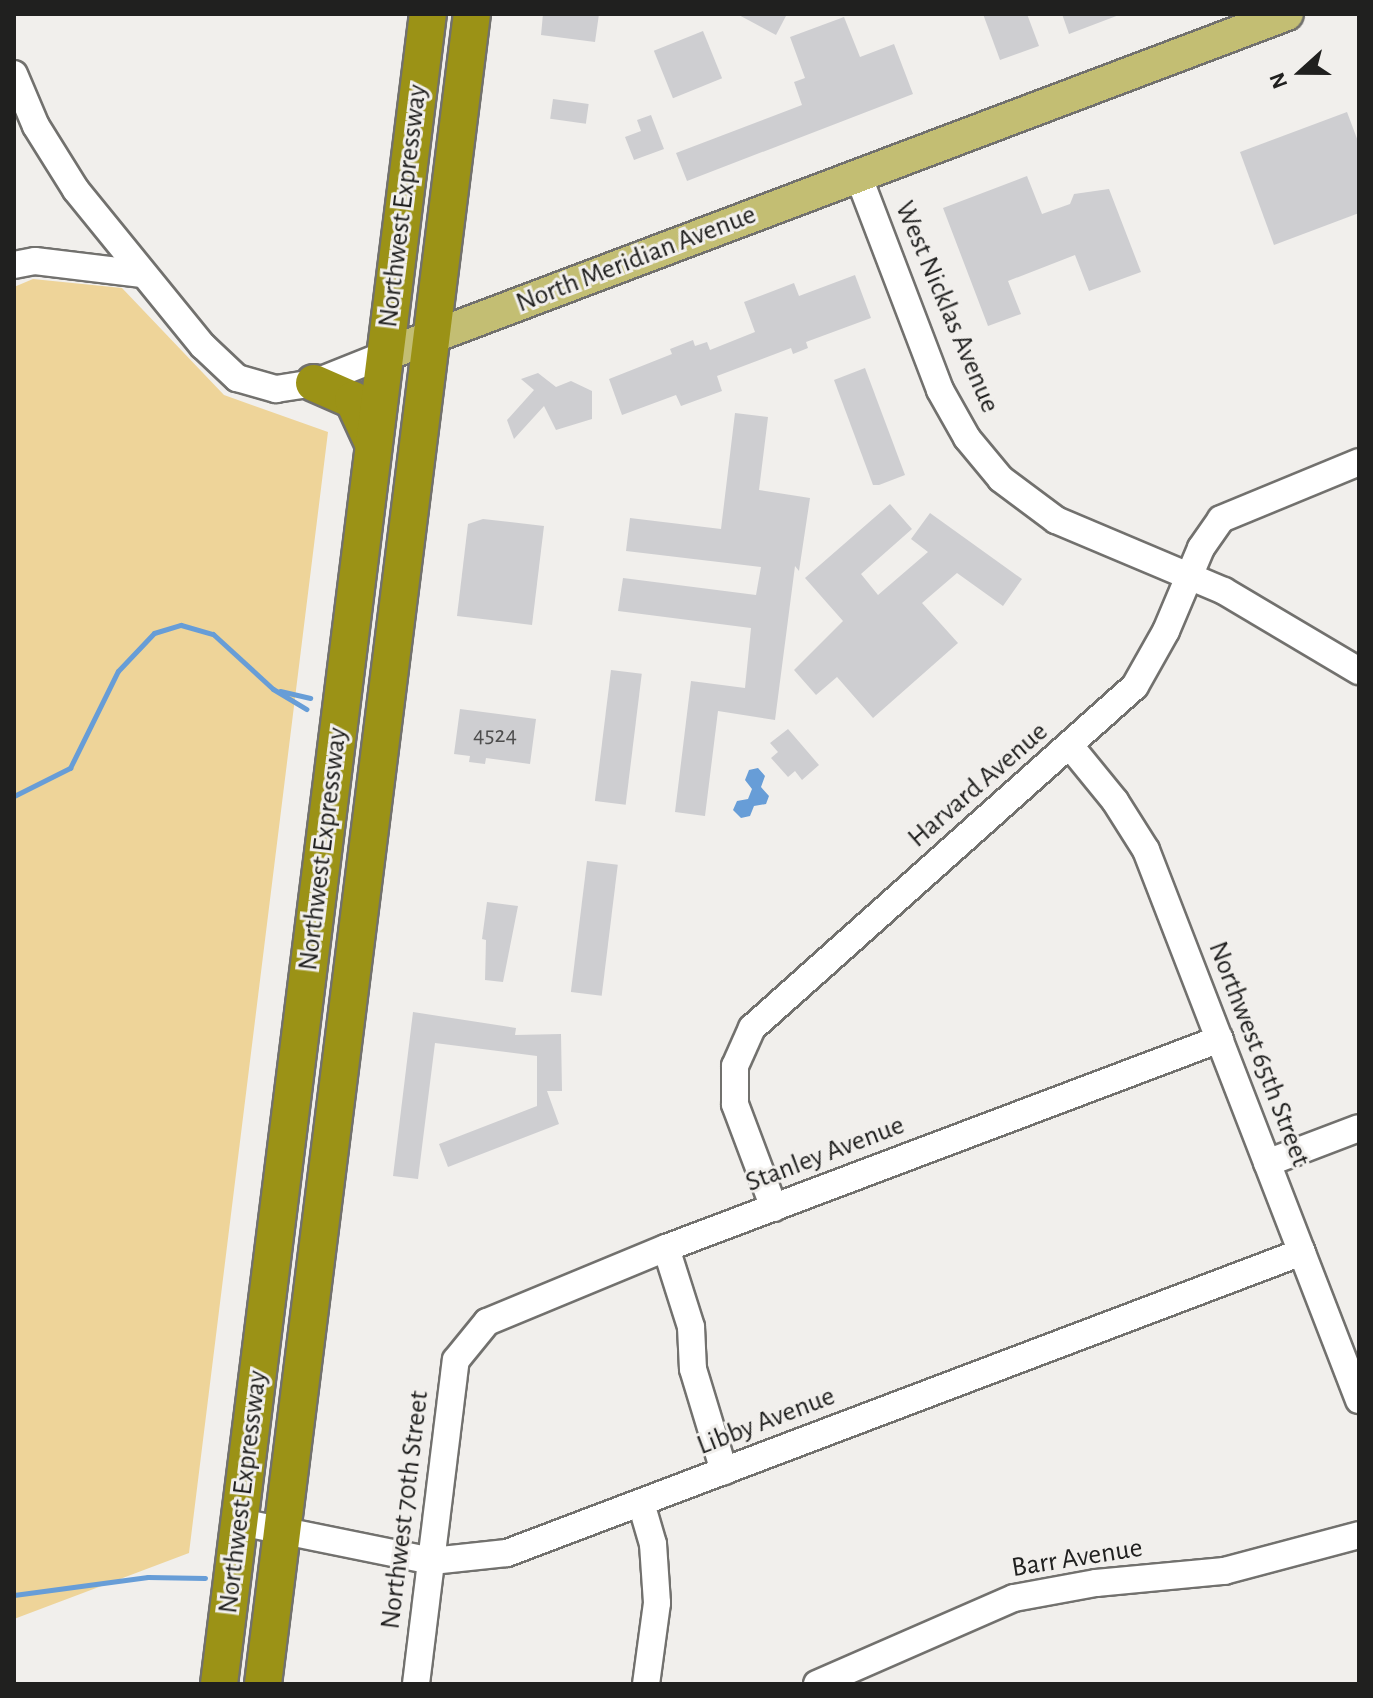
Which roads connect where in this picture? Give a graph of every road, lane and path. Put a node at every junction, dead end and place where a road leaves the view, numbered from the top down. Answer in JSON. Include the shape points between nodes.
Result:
{"nodes":[{"id":1,"x":428,"y":14,"type":"edge"},
{"id":2,"x":472,"y":14,"type":"edge"},
{"id":3,"x":1287,"y":14,"type":"edge"},
{"id":4,"x":14,"y":74,"type":"edge"},
{"id":5,"x":858,"y":175,"type":"junction"},
{"id":6,"x":14,"y":265,"type":"edge"},
{"id":7,"x":142,"y":274,"type":"junction"},
{"id":8,"x":432,"y":337,"type":"junction"},
{"id":9,"x":384,"y":355,"type":"junction"},
{"id":10,"x":314,"y":383,"type":"junction"},
{"id":11,"x":373,"y":443,"type":"junction"},
{"id":12,"x":1359,"y":462,"type":"edge"},
{"id":13,"x":1189,"y":577,"type":"junction"},
{"id":14,"x":1359,"y":671,"type":"edge"},
{"id":15,"x":1071,"y":747,"type":"junction"},
{"id":16,"x":307,"y":979,"type":"junction"},
{"id":17,"x":350,"y":984,"type":"junction"},
{"id":18,"x":1220,"y":1039,"type":"junction"},
{"id":19,"x":1359,"y":1128,"type":"edge"},
{"id":20,"x":1267,"y":1163,"type":"junction"},
{"id":21,"x":774,"y":1208,"type":"junction"},
{"id":22,"x":666,"y":1248,"type":"junction"},
{"id":23,"x":1302,"y":1252,"type":"junction"},
{"id":24,"x":466,"y":1348,"type":"joint"},
{"id":25,"x":1359,"y":1400,"type":"edge"},
{"id":26,"x":724,"y":1471,"type":"junction"},
{"id":27,"x":641,"y":1503,"type":"junction"},
{"id":28,"x":240,"y":1522,"type":"junction"},
{"id":29,"x":283,"y":1529,"type":"junction"},
{"id":30,"x":1359,"y":1535,"type":"edge"},
{"id":31,"x":432,"y":1561,"type":"junction"},
{"id":32,"x":219,"y":1684,"type":"edge"},
{"id":33,"x":263,"y":1684,"type":"edge"},
{"id":34,"x":416,"y":1684,"type":"edge"},
{"id":35,"x":646,"y":1684,"type":"edge"},
{"id":36,"x":817,"y":1684,"type":"edge"}],
"edges":[{"from":1,"to":9,"type":"highway","name":"Northwest Expressway"},
{"from":2,"to":8,"type":"highway","name":"Northwest Expressway"},
{"from":3,"to":5,"type":"main road","name":"North Meridian Avenue"},
{"from":4,"to":7,"type":"street","name":"North Meridian Avenue","via":[[53,156]]},
{"from":5,"to":8,"type":"main road","name":"North Meridian Avenue"},
{"from":5,"to":13,"type":"street","name":"West Nicklas Avenue","via":[[940,390],[980,456],[1013,490],[1056,520]]},
{"from":6,"to":7,"type":"street","via":[[35,261]]},
{"from":7,"to":10,"type":"street","name":"North Meridian Avenue","via":[[237,378],[276,389]]},
{"from":8,"to":9,"type":"main road","name":"North Meridian Avenue"},
{"from":8,"to":17,"type":"highway","name":"Northwest Expressway"},
{"from":9,"to":10,"type":"street","name":"North Meridian Avenue"},
{"from":9,"to":11,"type":"highway","name":"Northwest Expressway"},
{"from":10,"to":11,"type":"highway","via":[[353,400]]},
{"from":11,"to":16,"type":"highway","name":"Northwest Expressway"},
{"from":12,"to":13,"type":"street","name":"Harvard Avenue","via":[[1221,519]]},
{"from":13,"to":14,"type":"street","name":"West Nicklas Avenue","via":[[1259,610]]},
{"from":13,"to":15,"type":"street","name":"Harvard Avenue","via":[[1135,686]]},
{"from":15,"to":18,"type":"street","name":"Northwest 65th Street","via":[[1146,850]]},
{"from":15,"to":21,"type":"street","name":"Harvard Avenue","via":[[752,1028],[735,1066],[735,1104]]},
{"from":16,"to":17,"type":"highway"},
{"from":16,"to":28,"type":"highway","name":"Northwest Expressway"},
{"from":17,"to":29,"type":"highway","name":"Northwest Expressway"},
{"from":18,"to":20,"type":"street","name":"Northwest 65th Street"},
{"from":18,"to":21,"type":"street","name":"Stanley Avenue"},
{"from":19,"to":20,"type":"street"},
{"from":20,"to":23,"type":"street","name":"Northwest 65th Street"},
{"from":21,"to":22,"type":"street","name":"Stanley Avenue"},
{"from":22,"to":24,"type":"street","name":"Stanley Avenue","via":[[499,1314]]},
{"from":22,"to":26,"type":"street","via":[[691,1327],[693,1369]]},
{"from":23,"to":25,"type":"street","name":"Northwest 65th Street"},
{"from":23,"to":26,"type":"street","name":"Libby Avenue"},
{"from":24,"to":31,"type":"street","name":"Northwest 70th Street","via":[[456,1360]]},
{"from":26,"to":27,"type":"street","name":"Libby Avenue"},
{"from":27,"to":31,"type":"street","name":"Libby Avenue","via":[[507,1553]]},
{"from":27,"to":35,"type":"street","via":[[653,1544],[657,1603]]},
{"from":28,"to":29,"type":"street","name":"Libby Avenue"},
{"from":28,"to":32,"type":"highway","name":"Northwest Expressway"},
{"from":29,"to":31,"type":"street","name":"Libby Avenue"},
{"from":29,"to":33,"type":"highway","name":"Northwest Expressway"},
{"from":30,"to":36,"type":"street","name":"Barr Avenue","via":[[1224,1571],[1096,1583],[1014,1598]]},
{"from":31,"to":34,"type":"street","name":"Northwest 70th Street"}]}
